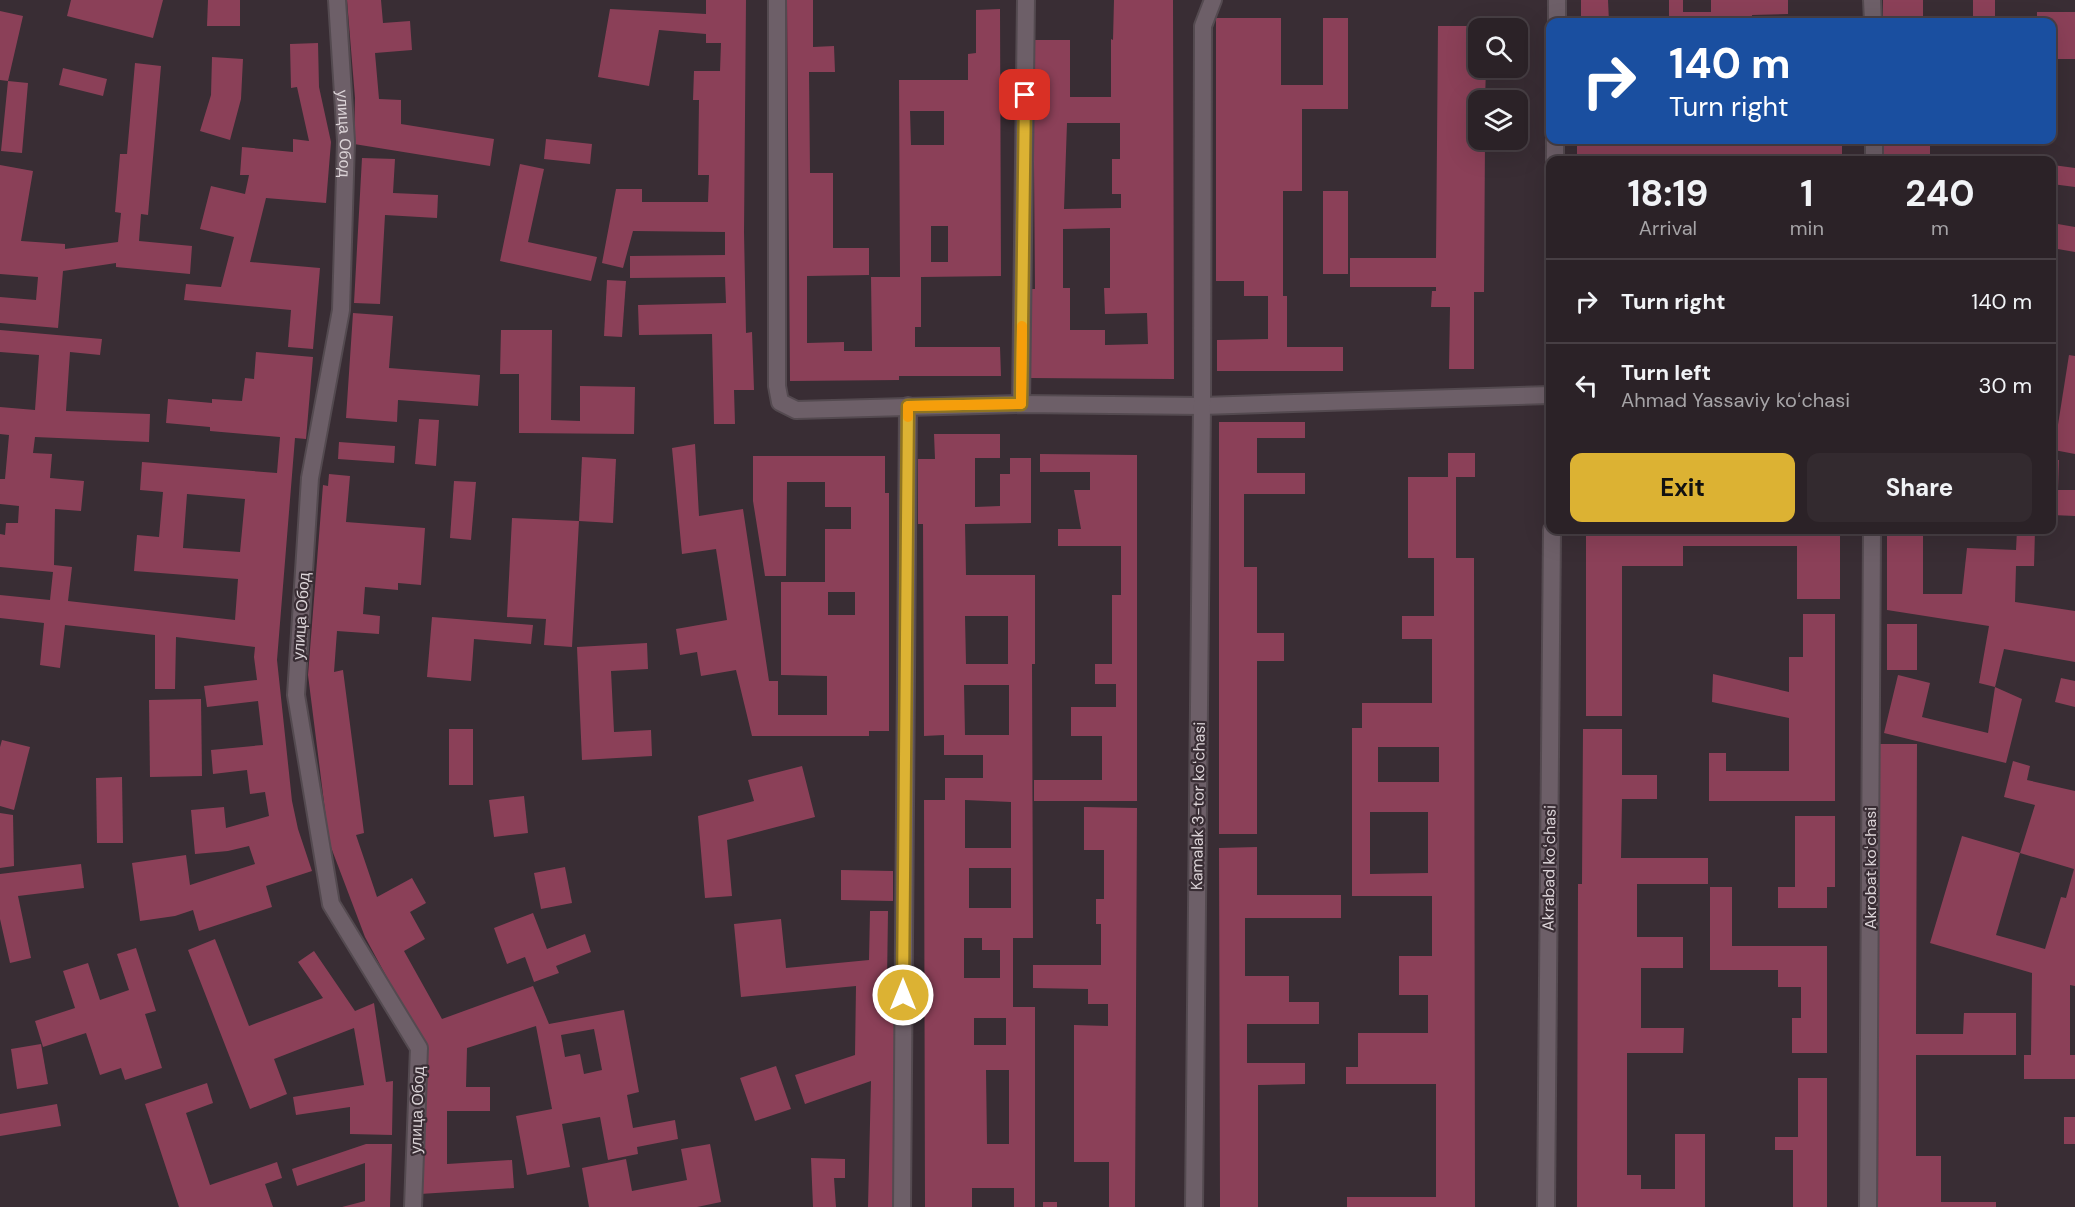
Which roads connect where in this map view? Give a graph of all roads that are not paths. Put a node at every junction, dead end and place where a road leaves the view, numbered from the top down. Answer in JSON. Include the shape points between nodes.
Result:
{"nodes":[{"id":1,"x":337,"y":0,"type":"edge"},
{"id":2,"x":777,"y":0,"type":"edge"},
{"id":3,"x":1026,"y":0,"type":"edge"},
{"id":4,"x":1213,"y":0,"type":"edge"},
{"id":5,"x":1557,"y":0,"type":"edge"},
{"id":6,"x":1872,"y":0,"type":"edge"},
{"id":7,"x":1557,"y":18,"type":"edge"},
{"id":8,"x":1873,"y":18,"type":"edge"},
{"id":9,"x":1546,"y":395,"type":"edge"},
{"id":10,"x":1021,"y":404,"type":"junction"},
{"id":11,"x":908,"y":406,"type":"junction"},
{"id":12,"x":1202,"y":406,"type":"junction"},
{"id":13,"x":1552,"y":534,"type":"edge"},
{"id":14,"x":1872,"y":534,"type":"edge"},
{"id":15,"x":413,"y":1207,"type":"edge"},
{"id":16,"x":902,"y":1207,"type":"edge"},
{"id":17,"x":1194,"y":1207,"type":"edge"},
{"id":18,"x":1546,"y":1207,"type":"edge"},
{"id":19,"x":1868,"y":1207,"type":"edge"}],
"edges":[{"from":1,"to":15,"type":"street","name":"улица Обод","via":[[346,141],[341,310],[310,478],[296,695],[331,904],[419,1047]]},
{"from":2,"to":11,"type":"street","via":[[780,402],[796,410]]},
{"from":3,"to":10,"type":"street"},
{"from":4,"to":12,"type":"street","name":"Kamalak 3-tor koʻchasi","via":[[1203,26]]},
{"from":5,"to":7,"type":"street"},
{"from":6,"to":8,"type":"street"},
{"from":9,"to":12,"type":"street"},
{"from":10,"to":11,"type":"street"},
{"from":10,"to":12,"type":"street"},
{"from":11,"to":16,"type":"street"},
{"from":12,"to":17,"type":"street","name":"Kamalak 3-tor koʻchasi"},
{"from":13,"to":18,"type":"street","name":"Akrabad koʻchasi"},
{"from":14,"to":19,"type":"street","name":"Akrobat koʻchasi"}]}
